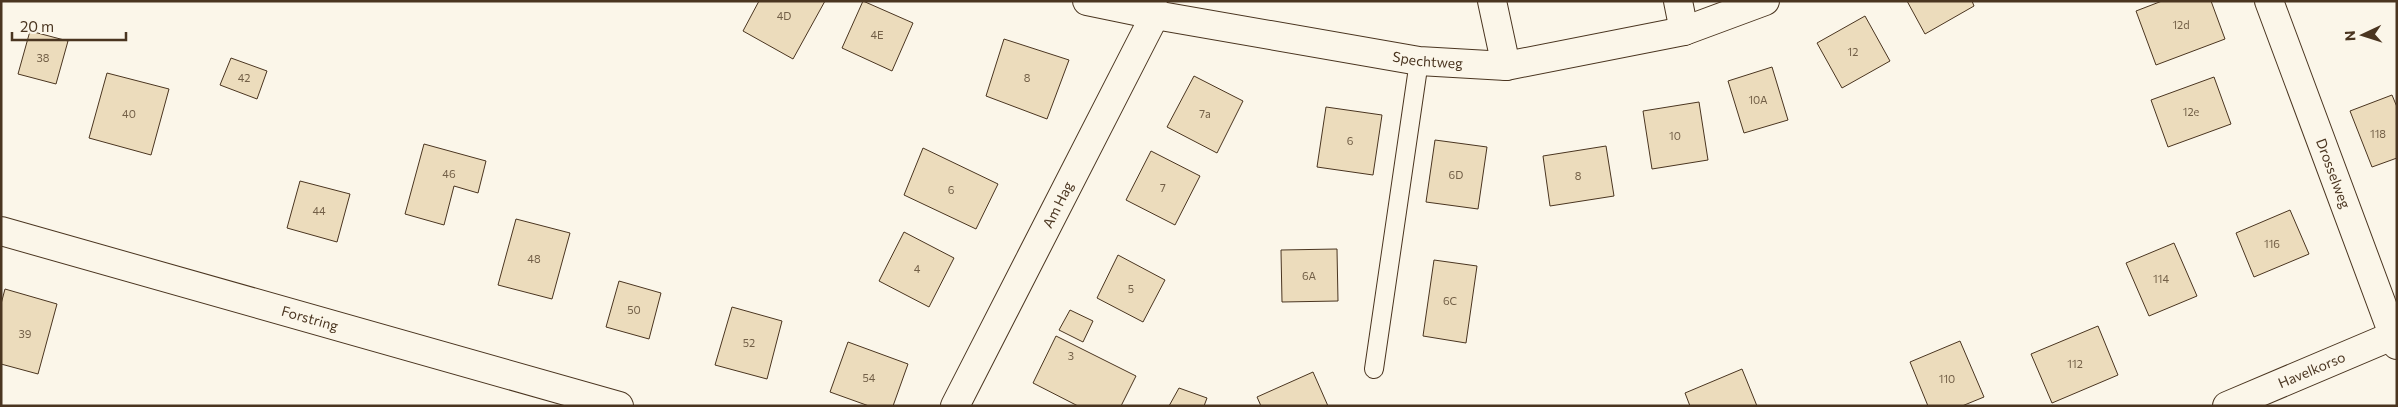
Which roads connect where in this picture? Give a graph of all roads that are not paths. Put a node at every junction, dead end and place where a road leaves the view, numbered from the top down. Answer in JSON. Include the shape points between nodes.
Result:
{"nodes":[{"id":1,"x":1087,"y":1,"type":"edge"},
{"id":2,"x":1492,"y":1,"type":"edge"},
{"id":3,"x":1678,"y":1,"type":"edge"},
{"id":4,"x":1765,"y":1,"type":"edge"},
{"id":5,"x":2269,"y":1,"type":"edge"},
{"id":6,"x":1154,"y":8,"type":"edge"},
{"id":7,"x":1684,"y":32,"type":"junction"},
{"id":8,"x":1419,"y":61,"type":"junction"},
{"id":9,"x":1506,"y":66,"type":"junction"},
{"id":10,"x":1,"y":231,"type":"edge"},
{"id":11,"x":2396,"y":339,"type":"edge"},
{"id":12,"x":1374,"y":369,"type":"dead end"},
{"id":13,"x":619,"y":406,"type":"edge"},
{"id":14,"x":955,"y":406,"type":"edge"},
{"id":15,"x":2227,"y":406,"type":"edge"}],
"edges":[{"from":1,"to":6,"type":"street","name":"Spechtweg"},
{"from":2,"to":9,"type":"street"},
{"from":3,"to":7,"type":"street"},
{"from":4,"to":7,"type":"street","name":"Spechtweg"},
{"from":5,"to":11,"type":"street","name":"Drosselweg"},
{"from":6,"to":8,"type":"street","name":"Spechtweg"},
{"from":6,"to":14,"type":"street","name":"Am Hag"},
{"from":7,"to":9,"type":"street","name":"Spechtweg"},
{"from":8,"to":9,"type":"street","name":"Spechtweg"},
{"from":8,"to":12,"type":"lane"},
{"from":10,"to":13,"type":"street","name":"Forstring"},
{"from":11,"to":15,"type":"street","name":"Havelkorso"}]}
